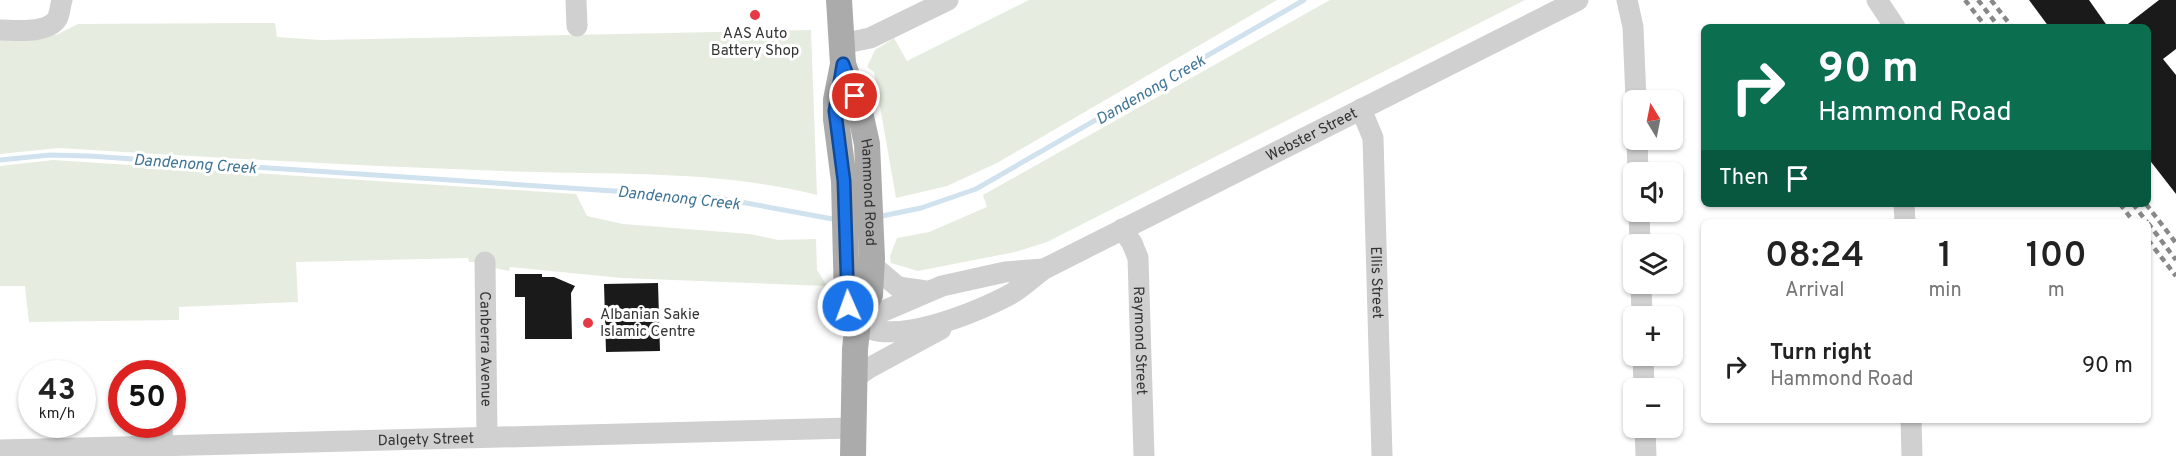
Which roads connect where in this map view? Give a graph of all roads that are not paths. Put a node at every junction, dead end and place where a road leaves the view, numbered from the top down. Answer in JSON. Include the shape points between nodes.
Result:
{"nodes":[{"id":1,"x":576,"y":0,"type":"edge"},
{"id":2,"x":839,"y":0,"type":"edge"},
{"id":3,"x":948,"y":0,"type":"edge"},
{"id":4,"x":1578,"y":0,"type":"edge"},
{"id":5,"x":1627,"y":0,"type":"edge"},
{"id":6,"x":1877,"y":0,"type":"edge"},
{"id":7,"x":60,"y":9,"type":"edge"},
{"id":8,"x":1893,"y":24,"type":"edge"},
{"id":9,"x":577,"y":26,"type":"dead end"},
{"id":10,"x":0,"y":30,"type":"edge"},
{"id":11,"x":842,"y":54,"type":"junction"},
{"id":12,"x":1636,"y":90,"type":"edge"},
{"id":13,"x":1361,"y":109,"type":"junction"},
{"id":14,"x":1122,"y":230,"type":"junction"},
{"id":15,"x":872,"y":261,"type":"junction"},
{"id":16,"x":485,"y":262,"type":"dead end"},
{"id":17,"x":1044,"y":269,"type":"junction"},
{"id":18,"x":926,"y":291,"type":"junction"},
{"id":19,"x":964,"y":315,"type":"junction"},
{"id":20,"x":858,"y":321,"type":"junction"},
{"id":21,"x":852,"y":380,"type":"junction"},
{"id":22,"x":1911,"y":423,"type":"edge"},
{"id":23,"x":852,"y":428,"type":"junction"},
{"id":24,"x":1645,"y":438,"type":"edge"},
{"id":25,"x":163,"y":442,"type":"edge"},
{"id":26,"x":491,"y":443,"type":"edge"},
{"id":27,"x":0,"y":450,"type":"edge"},
{"id":28,"x":853,"y":456,"type":"edge"},
{"id":29,"x":1144,"y":456,"type":"edge"},
{"id":30,"x":1382,"y":456,"type":"edge"},
{"id":31,"x":1646,"y":456,"type":"edge"},
{"id":32,"x":1912,"y":456,"type":"edge"}],
"edges":[{"from":1,"to":9,"type":"street"},
{"from":2,"to":11,"type":"main road","name":"Hammond Road"},
{"from":3,"to":11,"type":"street"},
{"from":4,"to":13,"type":"street","name":"Webster Street"},
{"from":5,"to":12,"type":"street","via":[[1633,27]]},
{"from":6,"to":8,"type":"street"},
{"from":7,"to":10,"type":"street","via":[[50,25],[33,30]]},
{"from":11,"to":15,"type":"main road","name":"Hammond Road","via":[[860,112],[869,178]]},
{"from":11,"to":20,"type":"main road","name":"Hammond Road","via":[[835,111],[844,181],[847,301]]},
{"from":13,"to":14,"type":"street","name":"Webster Street"},
{"from":13,"to":30,"type":"street","name":"Ellis Street","via":[[1373,138]]},
{"from":14,"to":17,"type":"street","name":"Webster Street"},
{"from":14,"to":29,"type":"street","name":"Raymond Street","via":[[1138,258]]},
{"from":15,"to":18,"type":"street","name":"Webster Street","via":[[898,286]]},
{"from":15,"to":20,"type":"main road","name":"Hammond Road","via":[[870,298]]},
{"from":16,"to":26,"type":"street","name":"Canberra Avenue"},
{"from":17,"to":18,"type":"street","name":"Webster Street","via":[[1005,272]]},
{"from":17,"to":19,"type":"street","name":"Webster Street","via":[[1010,294]]},
{"from":18,"to":20,"type":"street","name":"Webster Street"},
{"from":19,"to":20,"type":"street","name":"Webster Street","via":[[901,330],[871,329]]},
{"from":19,"to":21,"type":"street","name":"Webster Street"},
{"from":20,"to":21,"type":"main road","name":"Hammond Road"},
{"from":21,"to":23,"type":"main road","name":"Hammond Road"},
{"from":22,"to":32,"type":"street"},
{"from":23,"to":26,"type":"street","name":"Dalgety Street"},
{"from":23,"to":28,"type":"main road","name":"Hammond Road"},
{"from":24,"to":31,"type":"street"},
{"from":25,"to":26,"type":"street","name":"Dalgety Street"},
{"from":25,"to":27,"type":"street","name":"Dalgety Street"}]}
